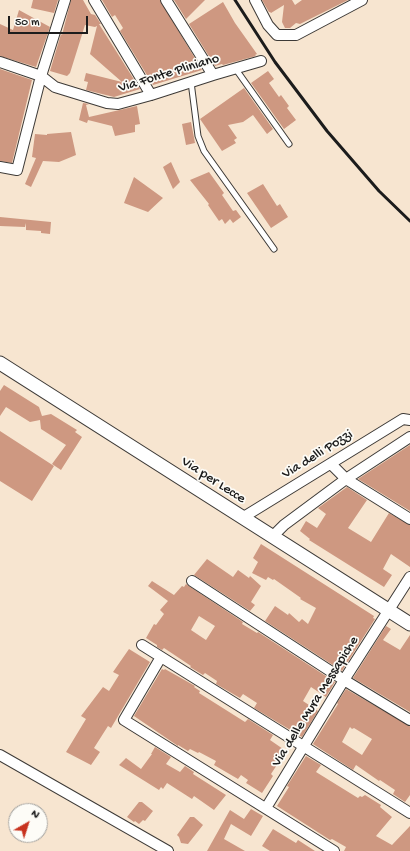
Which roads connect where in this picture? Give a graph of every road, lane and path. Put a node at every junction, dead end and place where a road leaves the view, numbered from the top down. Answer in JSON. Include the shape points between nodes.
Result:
{"nodes":[{"id":1,"x":65,"y":0,"type":"edge"},
{"id":2,"x":94,"y":0,"type":"edge"},
{"id":3,"x":166,"y":0,"type":"edge"},
{"id":4,"x":254,"y":0,"type":"edge"},
{"id":5,"x":362,"y":0,"type":"edge"},
{"id":6,"x":261,"y":61,"type":"dead end"},
{"id":7,"x":0,"y":62,"type":"edge"},
{"id":8,"x":235,"y":68,"type":"junction"},
{"id":9,"x":213,"y":75,"type":"junction"},
{"id":10,"x":41,"y":76,"type":"junction"},
{"id":11,"x":191,"y":82,"type":"junction"},
{"id":12,"x":152,"y":96,"type":"junction"},
{"id":13,"x":289,"y":144,"type":"dead end"},
{"id":14,"x":0,"y":167,"type":"edge"},
{"id":15,"x":274,"y":249,"type":"dead end"},
{"id":16,"x":0,"y":363,"type":"edge"},
{"id":17,"x":410,"y":420,"type":"edge"},
{"id":18,"x":410,"y":437,"type":"edge"},
{"id":19,"x":331,"y":464,"type":"junction"},
{"id":20,"x":346,"y":479,"type":"junction"},
{"id":21,"x":242,"y":518,"type":"junction"},
{"id":22,"x":410,"y":519,"type":"edge"},
{"id":23,"x":273,"y":536,"type":"junction"},
{"id":24,"x":410,"y":577,"type":"edge"},
{"id":25,"x":192,"y":581,"type":"dead end"},
{"id":26,"x":389,"y":611,"type":"junction"},
{"id":27,"x":410,"y":624,"type":"edge"},
{"id":28,"x":142,"y":645,"type":"dead end"},
{"id":29,"x":161,"y":657,"type":"junction"},
{"id":30,"x":344,"y":680,"type":"junction"},
{"id":31,"x":410,"y":720,"type":"edge"},
{"id":32,"x":304,"y":747,"type":"junction"},
{"id":33,"x":0,"y":755,"type":"edge"},
{"id":34,"x":266,"y":808,"type":"junction"},
{"id":35,"x":410,"y":813,"type":"edge"},
{"id":36,"x":168,"y":851,"type":"edge"},
{"id":37,"x":334,"y":851,"type":"edge"}],
"edges":[{"from":1,"to":10,"type":"street"},
{"from":2,"to":12,"type":"street"},
{"from":3,"to":9,"type":"street"},
{"from":4,"to":5,"type":"street","via":[[268,25],[277,35],[296,35]]},
{"from":6,"to":8,"type":"street","name":"Via Fonte Pliniano"},
{"from":7,"to":10,"type":"street","name":"Via Fonte Pliniano"},
{"from":8,"to":9,"type":"street","name":"Via Fonte Pliniano"},
{"from":8,"to":13,"type":"lane"},
{"from":9,"to":11,"type":"street","name":"Via Fonte Pliniano"},
{"from":10,"to":12,"type":"street","name":"Via Fonte Pliniano","via":[[55,87],[107,103],[118,104]]},
{"from":10,"to":14,"type":"street","via":[[17,170]]},
{"from":11,"to":12,"type":"street","name":"Via Fonte Pliniano"},
{"from":11,"to":15,"type":"lane","via":[[198,136],[204,151]]},
{"from":16,"to":21,"type":"street","name":"Via per Lecce"},
{"from":17,"to":19,"type":"street","name":"Via delli Pozzi","via":[[403,419]]},
{"from":18,"to":20,"type":"street"},
{"from":19,"to":20,"type":"street"},
{"from":19,"to":21,"type":"street","name":"Via delli Pozzi"},
{"from":20,"to":22,"type":"street"},
{"from":20,"to":23,"type":"street"},
{"from":21,"to":23,"type":"street","name":"Via per Lecce"},
{"from":23,"to":26,"type":"street","name":"Via per Lecce"},
{"from":24,"to":26,"type":"street","name":"Via delle Mura Messapiche"},
{"from":25,"to":30,"type":"street"},
{"from":26,"to":27,"type":"street","name":"Via per Lecce"},
{"from":26,"to":30,"type":"street","name":"Via delle Mura Messapiche"},
{"from":28,"to":29,"type":"street"},
{"from":29,"to":32,"type":"street"},
{"from":29,"to":34,"type":"street","via":[[124,720]]},
{"from":30,"to":31,"type":"street"},
{"from":30,"to":32,"type":"street","name":"Via delle Mura Messapiche"},
{"from":32,"to":34,"type":"street","name":"Via delle Mura Messapiche"},
{"from":32,"to":35,"type":"street"},
{"from":33,"to":36,"type":"street"},
{"from":34,"to":37,"type":"street"}]}
